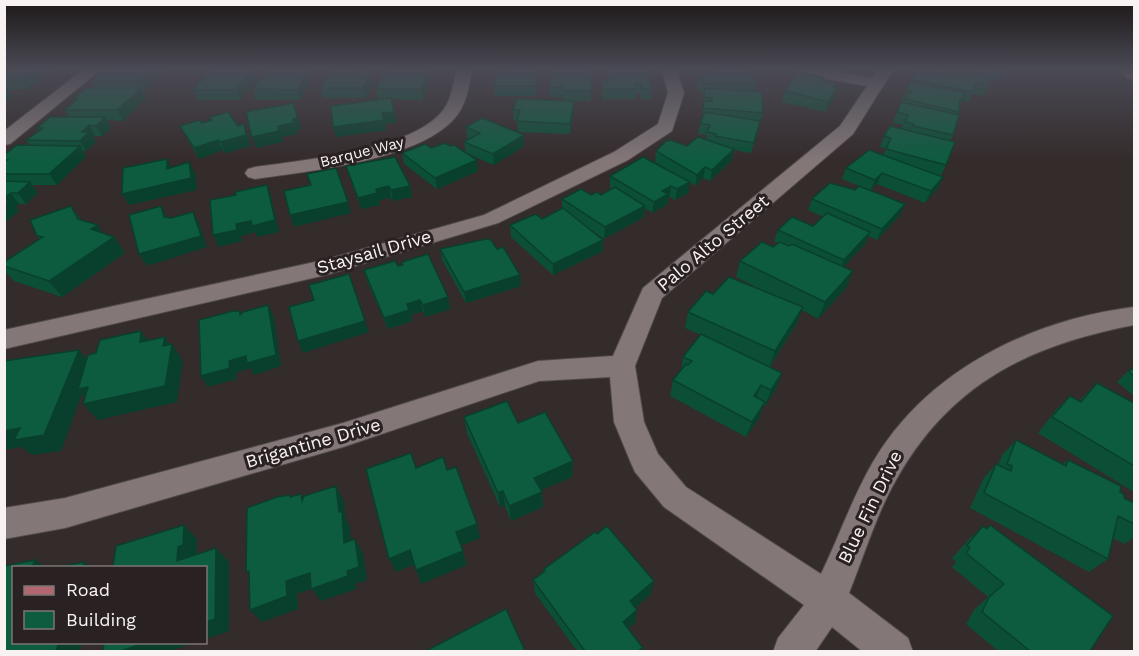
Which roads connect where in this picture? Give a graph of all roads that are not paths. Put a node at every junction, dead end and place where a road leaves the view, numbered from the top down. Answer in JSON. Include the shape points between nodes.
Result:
{"nodes":[{"id":1,"x":54,"y":101,"type":"edge"},
{"id":2,"x":455,"y":101,"type":"edge"},
{"id":3,"x":674,"y":101,"type":"edge"},
{"id":4,"x":865,"y":101,"type":"edge"},
{"id":5,"x":4,"y":140,"type":"edge"},
{"id":6,"x":255,"y":173,"type":"dead end"},
{"id":7,"x":1134,"y":316,"type":"edge"},
{"id":8,"x":4,"y":340,"type":"edge"},
{"id":9,"x":622,"y":366,"type":"junction"},
{"id":10,"x":4,"y":524,"type":"edge"},
{"id":11,"x":828,"y":600,"type":"junction"},
{"id":12,"x":792,"y":651,"type":"edge"},
{"id":13,"x":894,"y":651,"type":"edge"}],
"edges":[{"from":1,"to":5,"type":"street"},
{"from":2,"to":6,"type":"street","name":"Barque Way","via":[[440,125],[418,137],[334,160]]},
{"from":3,"to":8,"type":"street","name":"Staysail Drive","via":[[666,128],[621,156],[491,219],[326,267]]},
{"from":4,"to":9,"type":"street","name":"Palo Alto Street","via":[[846,130],[652,294]]},
{"from":7,"to":11,"type":"street","name":"Blue Fin Drive","via":[[1082,326],[1028,343],[952,388],[922,417],[884,471]]},
{"from":9,"to":10,"type":"street","name":"Brigantine Drive","via":[[538,371],[343,435],[65,513]]},
{"from":9,"to":11,"type":"street","name":"Palo Alto Street","via":[[629,422],[646,463],[675,497]]},
{"from":11,"to":12,"type":"street","name":"Blue Fin Drive"},
{"from":11,"to":13,"type":"street","name":"Palo Alto Street"}]}
